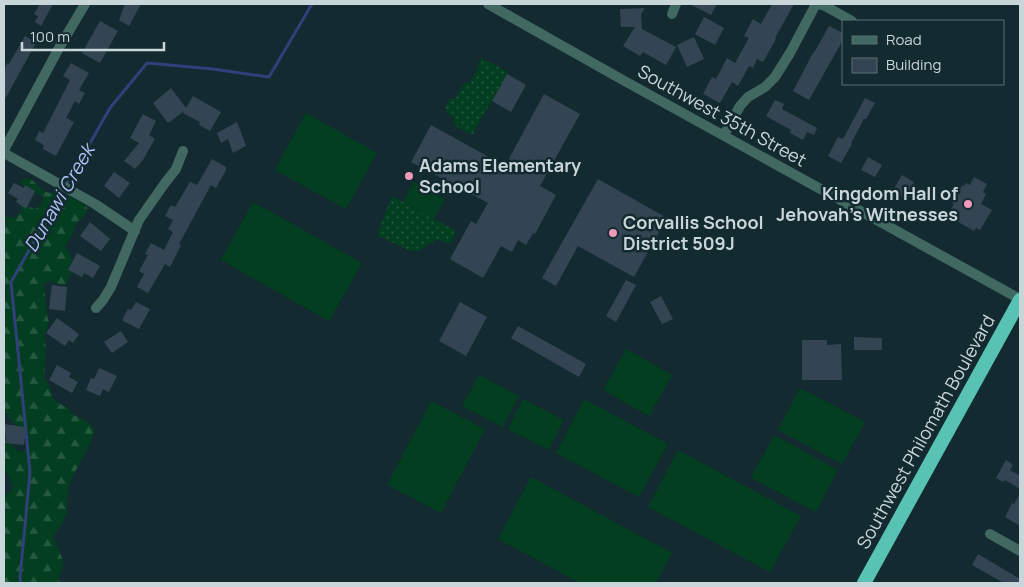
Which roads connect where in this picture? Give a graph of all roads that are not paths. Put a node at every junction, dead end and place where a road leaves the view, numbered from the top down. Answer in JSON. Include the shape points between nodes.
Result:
{"nodes":[{"id":1,"x":85,"y":4,"type":"edge"},
{"id":2,"x":488,"y":4,"type":"edge"},
{"id":3,"x":676,"y":4,"type":"edge"},
{"id":4,"x":817,"y":4,"type":"edge"},
{"id":5,"x":672,"y":14,"type":"dead end"},
{"id":6,"x":850,"y":20,"type":"edge"},
{"id":7,"x":724,"y":135,"type":"junction"},
{"id":8,"x":183,"y":151,"type":"dead end"},
{"id":9,"x":4,"y":152,"type":"edge"},
{"id":10,"x":135,"y":231,"type":"junction"},
{"id":11,"x":1020,"y":299,"type":"edge"},
{"id":12,"x":96,"y":308,"type":"dead end"},
{"id":13,"x":990,"y":534,"type":"dead end"},
{"id":14,"x":1020,"y":551,"type":"edge"},
{"id":15,"x":864,"y":583,"type":"edge"}],
"edges":[{"from":1,"to":9,"type":"street"},
{"from":2,"to":7,"type":"street","name":"Southwest 35th Street"},
{"from":3,"to":5,"type":"street"},
{"from":4,"to":6,"type":"street"},
{"from":4,"to":7,"type":"street","via":[[776,77],[748,97]]},
{"from":7,"to":11,"type":"street","name":"Southwest 35th Street"},
{"from":8,"to":10,"type":"street","via":[[176,169],[139,220]]},
{"from":9,"to":10,"type":"street"},
{"from":10,"to":12,"type":"street","via":[[111,287]]},
{"from":11,"to":15,"type":"highway","name":"Southwest Philomath Boulevard"},
{"from":13,"to":14,"type":"street"}]}
